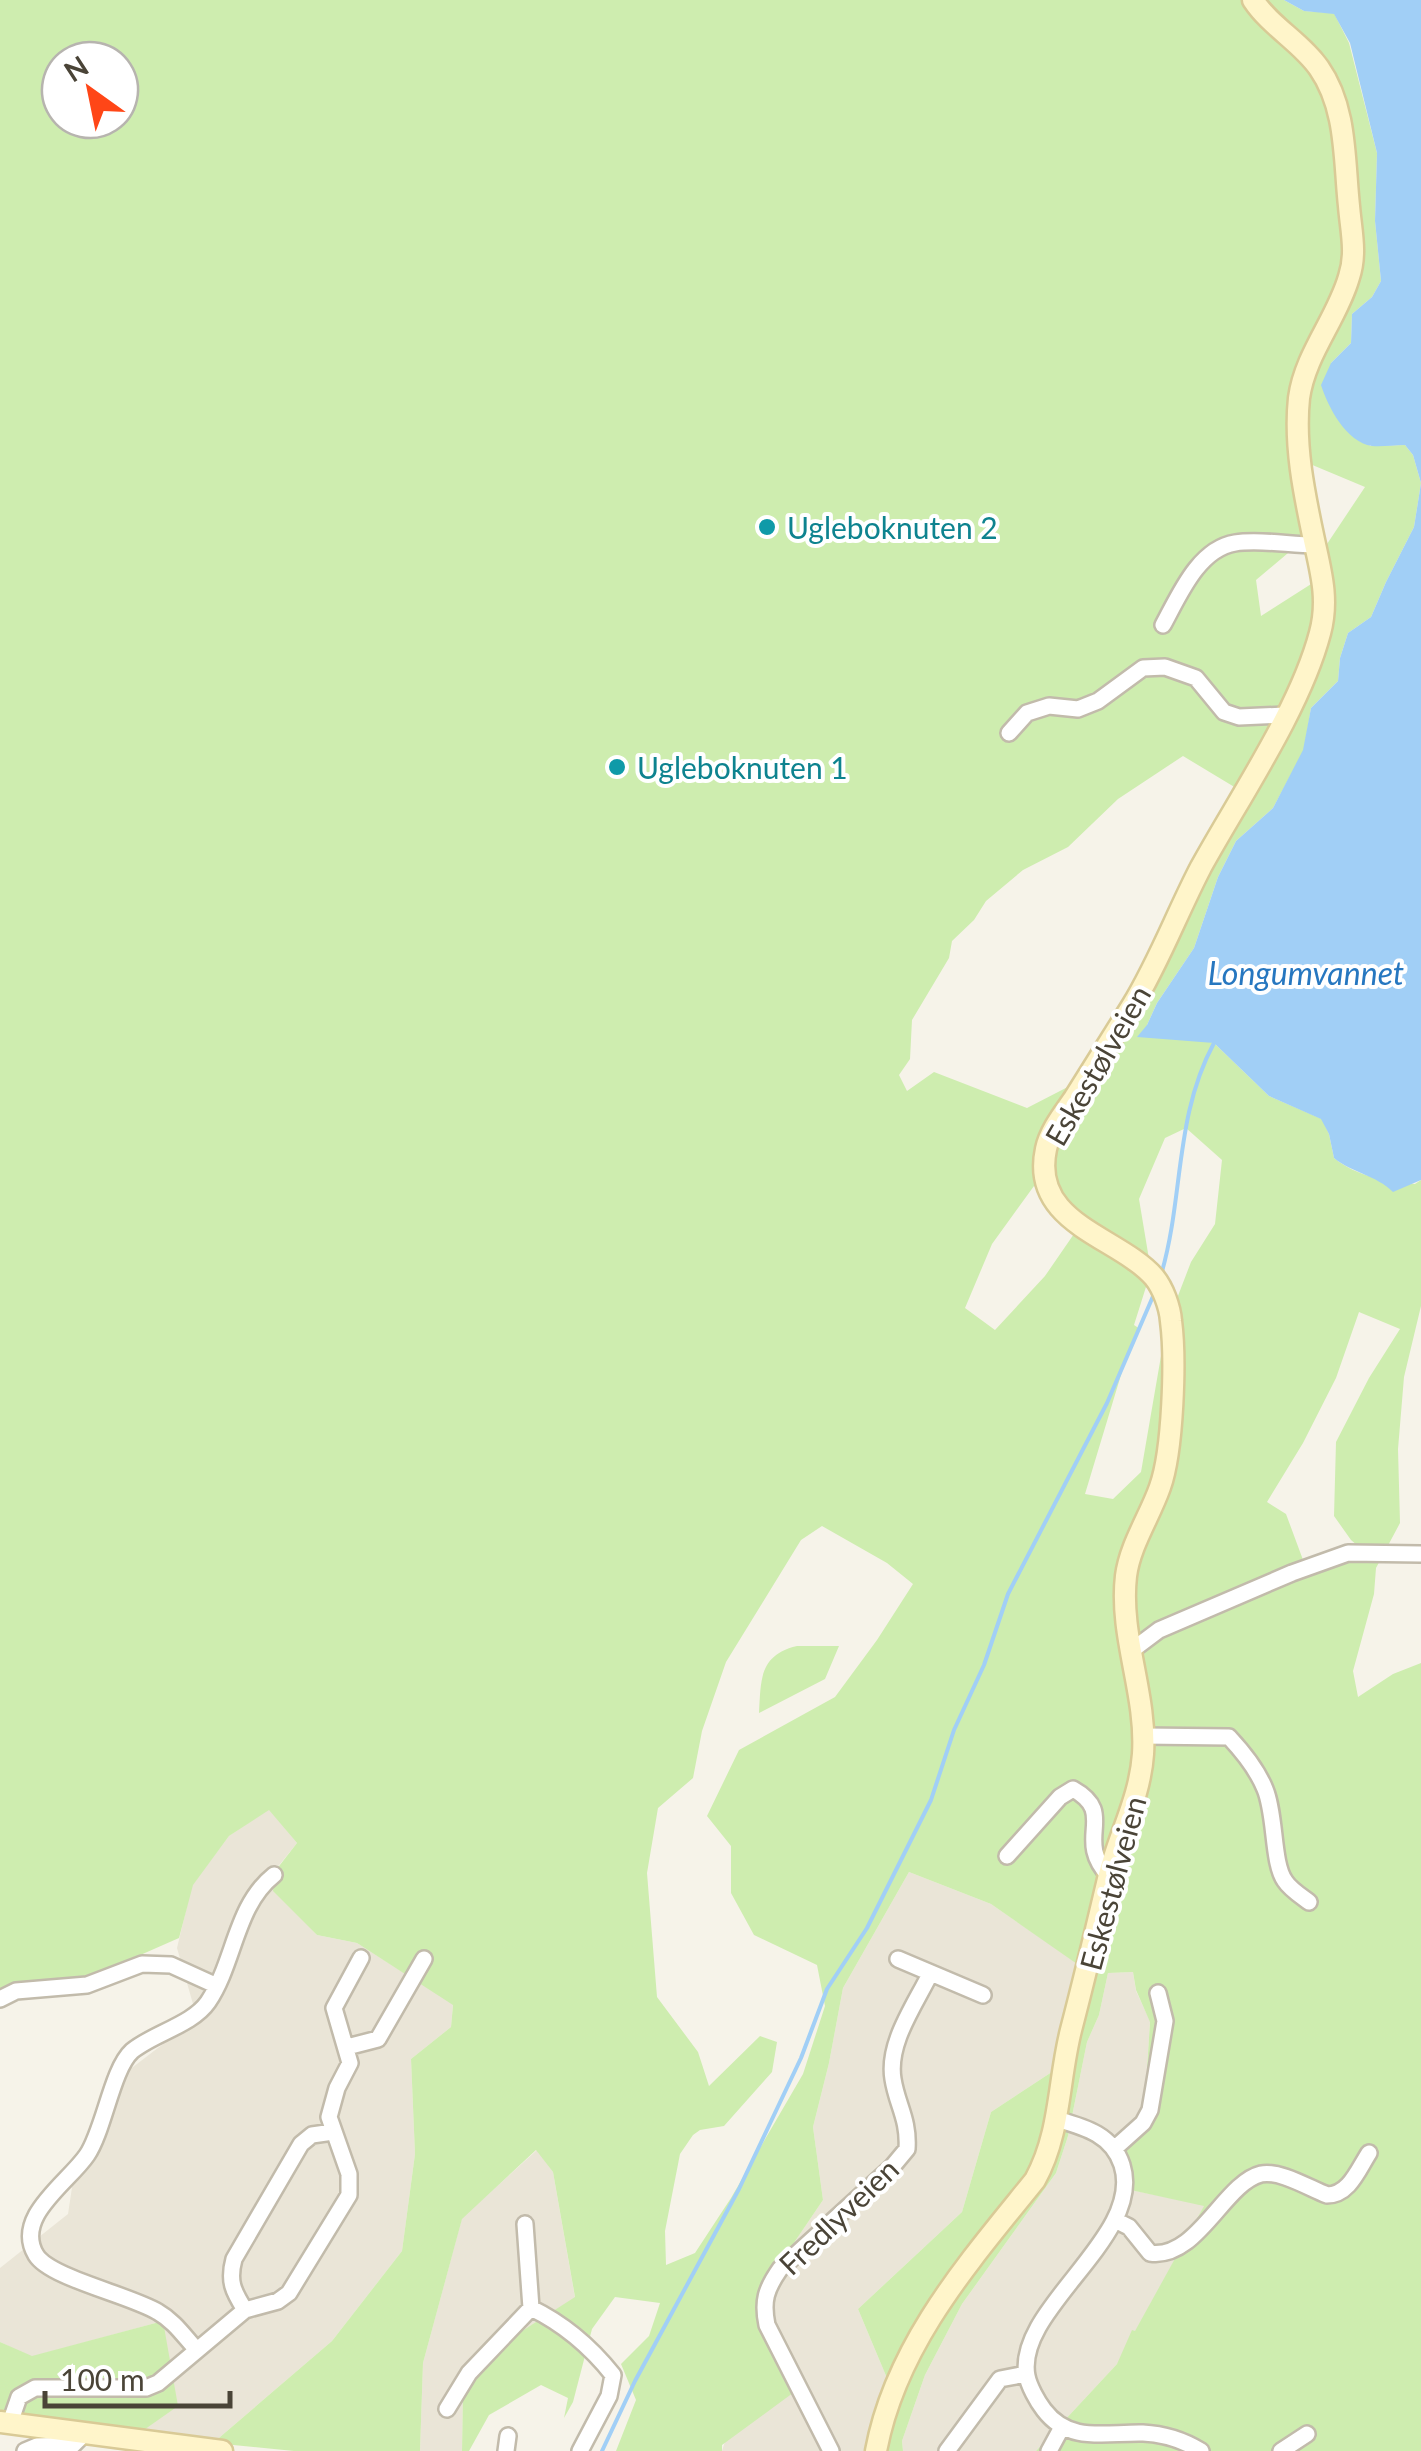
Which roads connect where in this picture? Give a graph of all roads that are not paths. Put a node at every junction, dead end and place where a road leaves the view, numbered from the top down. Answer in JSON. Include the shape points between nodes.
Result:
{"nodes":[{"id":1,"x":1253,"y":0,"type":"edge"},
{"id":2,"x":1315,"y":545,"type":"junction"},
{"id":3,"x":1164,"y":625,"type":"dead end"},
{"id":4,"x":1284,"y":716,"type":"junction"},
{"id":5,"x":1009,"y":733,"type":"dead end"},
{"id":6,"x":1421,"y":1554,"type":"edge"},
{"id":7,"x":1130,"y":1650,"type":"junction"},
{"id":8,"x":1143,"y":1736,"type":"junction"},
{"id":9,"x":1007,"y":1856,"type":"dead end"},
{"id":10,"x":274,"y":1875,"type":"dead end"},
{"id":11,"x":1108,"y":1876,"type":"junction"},
{"id":12,"x":1309,"y":1902,"type":"dead end"},
{"id":13,"x":361,"y":1958,"type":"dead end"},
{"id":14,"x":424,"y":1960,"type":"dead end"},
{"id":15,"x":898,"y":1960,"type":"dead end"},
{"id":16,"x":930,"y":1974,"type":"junction"},
{"id":17,"x":216,"y":1985,"type":"junction"},
{"id":18,"x":1158,"y":1993,"type":"dead end"},
{"id":19,"x":983,"y":1995,"type":"dead end"},
{"id":20,"x":0,"y":2000,"type":"edge"},
{"id":21,"x":348,"y":2047,"type":"junction"},
{"id":22,"x":1056,"y":2119,"type":"junction"},
{"id":23,"x":332,"y":2132,"type":"junction"},
{"id":24,"x":1114,"y":2148,"type":"junction"},
{"id":25,"x":1369,"y":2153,"type":"dead end"},
{"id":26,"x":1115,"y":2220,"type":"junction"},
{"id":27,"x":526,"y":2224,"type":"dead end"},
{"id":28,"x":531,"y":2308,"type":"junction"},
{"id":29,"x":244,"y":2310,"type":"junction"},
{"id":30,"x":196,"y":2349,"type":"junction"},
{"id":31,"x":1026,"y":2374,"type":"junction"},
{"id":32,"x":447,"y":2408,"type":"dead end"},
{"id":33,"x":5,"y":2422,"type":"edge"},
{"id":34,"x":1062,"y":2428,"type":"junction"},
{"id":35,"x":1306,"y":2434,"type":"dead end"},
{"id":36,"x":79,"y":2443,"type":"edge"},
{"id":37,"x":25,"y":2451,"type":"edge"},
{"id":38,"x":222,"y":2451,"type":"edge"},
{"id":39,"x":580,"y":2451,"type":"edge"},
{"id":40,"x":831,"y":2451,"type":"edge"},
{"id":41,"x":876,"y":2451,"type":"edge"},
{"id":42,"x":947,"y":2451,"type":"edge"},
{"id":43,"x":1049,"y":2451,"type":"edge"},
{"id":44,"x":1201,"y":2451,"type":"edge"},
{"id":45,"x":1281,"y":2451,"type":"edge"}],
"edges":[{"from":1,"to":2,"type":"main road","name":"Eskestølveien","via":[[1327,80],[1344,151],[1354,256],[1300,396],[1300,461]]},
{"from":2,"to":3,"type":"street","via":[[1237,542],[1213,552],[1184,586]]},
{"from":2,"to":4,"type":"main road","name":"Eskestølveien","via":[[1325,606],[1320,636]]},
{"from":4,"to":5,"type":"street","via":[[1224,712],[1196,678],[1154,667],[1098,702],[1027,712]]},
{"from":4,"to":7,"type":"main road","name":"Eskestølveien","via":[[1137,998],[1046,1151],[1049,1187],[1066,1214],[1158,1284],[1172,1322],[1168,1457],[1126,1573]]},
{"from":6,"to":7,"type":"street","via":[[1348,1553],[1159,1630]]},
{"from":7,"to":8,"type":"main road","name":"Eskestølveien"},
{"from":8,"to":11,"type":"main road","name":"Eskestølveien","via":[[1137,1798]]},
{"from":8,"to":12,"type":"street","via":[[1228,1737],[1265,1788],[1285,1883]]},
{"from":9,"to":11,"type":"street","via":[[1073,1789],[1096,1813],[1092,1850]]},
{"from":10,"to":17,"type":"street","via":[[250,1903]]},
{"from":11,"to":22,"type":"main road","name":"Eskestølveien"},
{"from":13,"to":21,"type":"street","via":[[334,2008]]},
{"from":14,"to":21,"type":"street","via":[[378,2039]]},
{"from":15,"to":16,"type":"street"},
{"from":16,"to":19,"type":"street"},
{"from":16,"to":40,"type":"street","name":"Fredlyveien","via":[[891,2062],[905,2112],[906,2149],[780,2269],[763,2303]]},
{"from":17,"to":20,"type":"street","via":[[171,1965],[142,1964],[87,1985],[16,1992]]},
{"from":17,"to":30,"type":"street","via":[[198,2012],[126,2058],[88,2153],[41,2209],[29,2239],[49,2269],[157,2311]]},
{"from":18,"to":24,"type":"street","via":[[1165,2022],[1150,2110]]},
{"from":21,"to":23,"type":"street","via":[[350,2062],[330,2104]]},
{"from":22,"to":24,"type":"street","via":[[1086,2128]]},
{"from":22,"to":41,"type":"main road","name":"Eskestølveien","via":[[1035,2180],[925,2325],[884,2412]]},
{"from":23,"to":29,"type":"street","via":[[301,2144],[234,2259],[231,2288]]},
{"from":23,"to":29,"type":"street","via":[[349,2174],[349,2195],[289,2293]]},
{"from":24,"to":26,"type":"street","via":[[1126,2192]]},
{"from":25,"to":26,"type":"street","via":[[1336,2195],[1275,2175],[1250,2180],[1173,2251],[1150,2253]]},
{"from":26,"to":31,"type":"street","via":[[1038,2329]]},
{"from":27,"to":28,"type":"street"},
{"from":28,"to":32,"type":"street","via":[[469,2374]]},
{"from":28,"to":39,"type":"street","via":[[559,2322],[612,2375],[609,2396]]},
{"from":29,"to":30,"type":"street"},
{"from":30,"to":33,"type":"street","via":[[146,2388],[35,2388],[19,2398]]},
{"from":31,"to":34,"type":"street","via":[[1044,2411]]},
{"from":31,"to":42,"type":"street","via":[[1000,2380]]},
{"from":33,"to":36,"type":"main road"},
{"from":34,"to":43,"type":"street"},
{"from":34,"to":44,"type":"street","via":[[1100,2437],[1161,2435]]},
{"from":35,"to":45,"type":"street"},
{"from":36,"to":37,"type":"street"},
{"from":36,"to":38,"type":"main road"}]}
